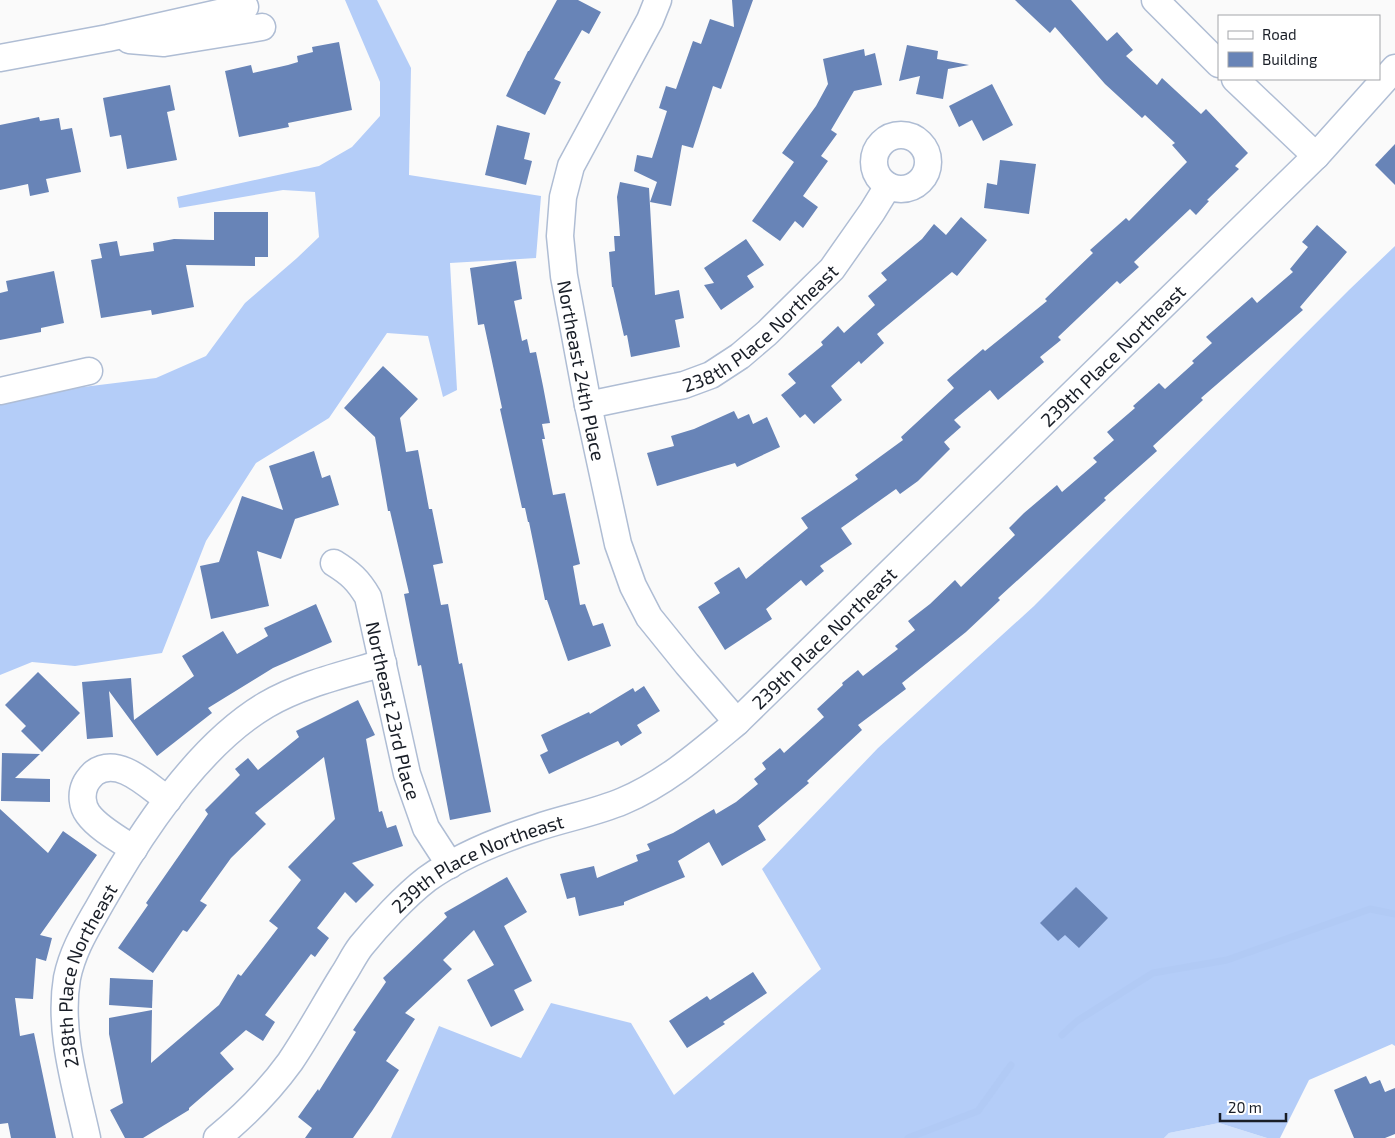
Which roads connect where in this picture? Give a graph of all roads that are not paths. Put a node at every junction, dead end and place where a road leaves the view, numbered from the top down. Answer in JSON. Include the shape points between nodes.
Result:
{"nodes":[{"id":1,"x":658,"y":0,"type":"edge"},
{"id":2,"x":1155,"y":0,"type":"edge"},
{"id":3,"x":245,"y":7,"type":"dead end"},
{"id":4,"x":262,"y":27,"type":"dead end"},
{"id":5,"x":108,"y":38,"type":"junction"},
{"id":6,"x":0,"y":58,"type":"edge"},
{"id":7,"x":1218,"y":63,"type":"edge"},
{"id":8,"x":1395,"y":68,"type":"edge"},
{"id":9,"x":1236,"y":80,"type":"edge"},
{"id":10,"x":1316,"y":156,"type":"junction"},
{"id":11,"x":888,"y":186,"type":"dead end"},
{"id":12,"x":90,"y":371,"type":"dead end"},
{"id":13,"x":0,"y":391,"type":"edge"},
{"id":14,"x":588,"y":405,"type":"junction"},
{"id":15,"x":334,"y":562,"type":"dead end"},
{"id":16,"x":383,"y":663,"type":"junction"},
{"id":17,"x":738,"y":722,"type":"junction"},
{"id":18,"x":168,"y":800,"type":"junction"},
{"id":19,"x":134,"y":849,"type":"junction"},
{"id":20,"x":450,"y":865,"type":"junction"},
{"id":21,"x":87,"y":1138,"type":"edge"},
{"id":22,"x":217,"y":1138,"type":"edge"}],
"edges":[{"from":1,"to":14,"type":"street","name":"Northeast 24th Place","via":[[571,166],[563,197],[560,236],[564,276]]},
{"from":2,"to":7,"type":"street"},
{"from":3,"to":5,"type":"street"},
{"from":4,"to":5,"type":"street","via":[[164,43]]},
{"from":5,"to":6,"type":"street"},
{"from":8,"to":10,"type":"street","name":"239th Place Northeast"},
{"from":9,"to":10,"type":"street"},
{"from":10,"to":17,"type":"street","name":"239th Place Northeast"},
{"from":11,"to":14,"type":"street","name":"238th Place Northeast","via":[[832,269],[767,334],[740,356],[711,375],[684,385]]},
{"from":12,"to":13,"type":"street"},
{"from":14,"to":17,"type":"street","name":"Northeast 24th Place","via":[[618,544],[633,586],[649,617]]},
{"from":15,"to":16,"type":"street","name":"Northeast 23rd Place","via":[[359,582],[368,597]]},
{"from":16,"to":18,"type":"street","name":"238th Place Northeast","via":[[304,686],[266,705],[227,734]]},
{"from":16,"to":20,"type":"street","name":"Northeast 23rd Place","via":[[416,804],[426,828]]},
{"from":17,"to":20,"type":"street","name":"239th Place Northeast","via":[[661,781],[623,801],[496,842]]},
{"from":18,"to":19,"type":"street","name":"238th Place Northeast"},
{"from":18,"to":19,"type":"street","via":[[124,770],[114,767],[97,772],[84,786],[83,804],[92,820]]},
{"from":19,"to":21,"type":"street","name":"238th Place Northeast","via":[[73,953],[67,980],[65,1013],[69,1054]]},
{"from":20,"to":22,"type":"street","name":"239th Place Northeast","via":[[426,880],[360,947],[290,1062],[266,1092]]}]}
